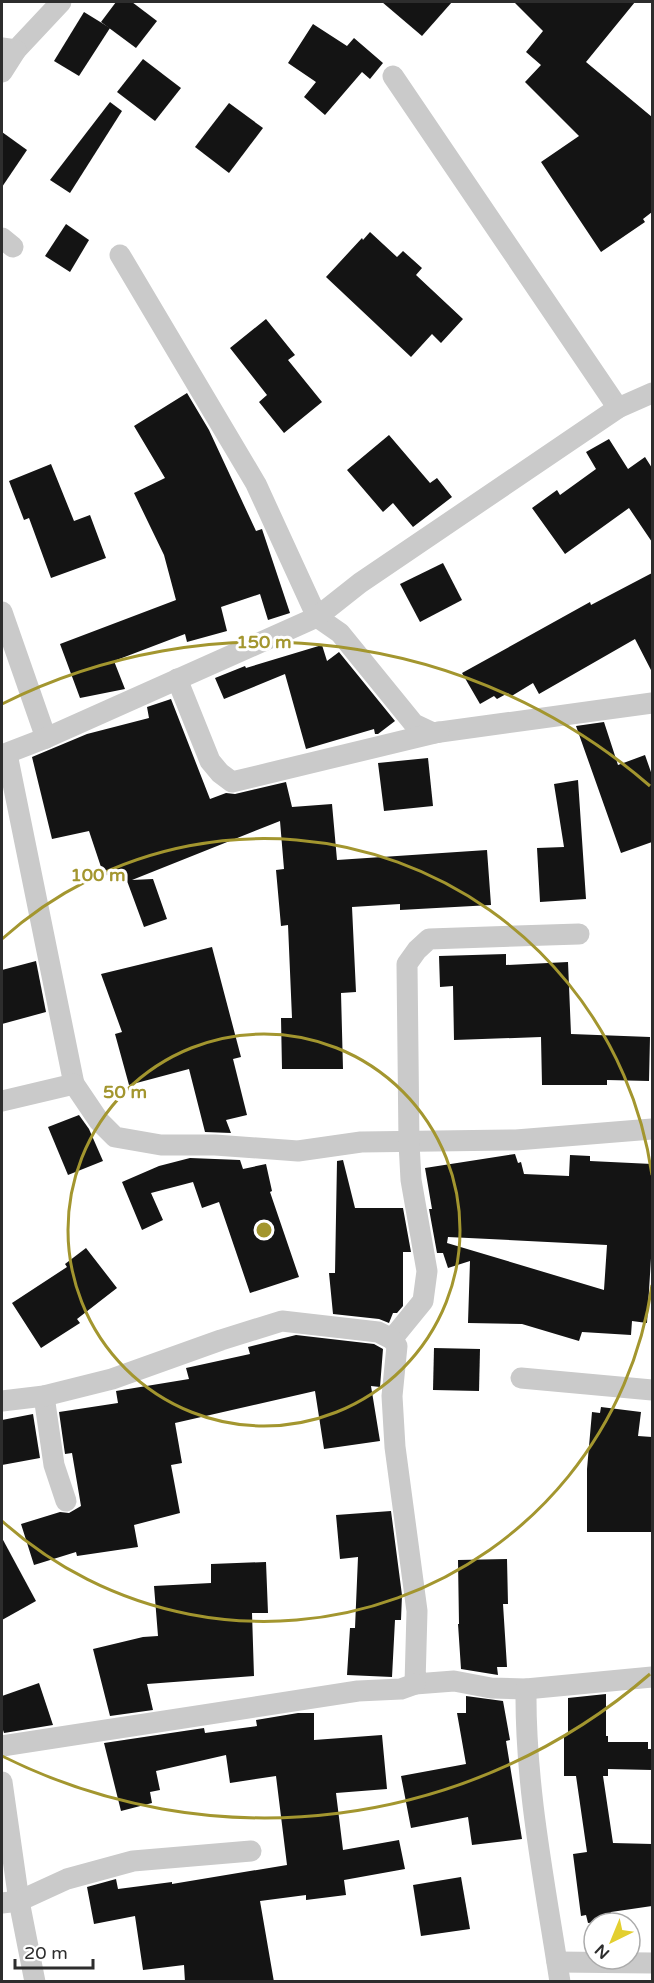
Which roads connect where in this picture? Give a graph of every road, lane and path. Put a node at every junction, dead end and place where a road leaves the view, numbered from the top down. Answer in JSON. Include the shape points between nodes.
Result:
{"nodes":[{"id":1,"x":61,"y":2,"type":"edge"},
{"id":2,"x":9,"y":49,"type":"edge"},
{"id":3,"x":2,"y":72,"type":"edge"},
{"id":4,"x":393,"y":76,"type":"dead end"},
{"id":5,"x":120,"y":255,"type":"dead end"},
{"id":6,"x":652,"y":393,"type":"edge"},
{"id":7,"x":618,"y":408,"type":"junction"},
{"id":8,"x":2,"y":612,"type":"edge"},
{"id":9,"x":317,"y":617,"type":"junction"},
{"id":10,"x":177,"y":679,"type":"junction"},
{"id":11,"x":652,"y":703,"type":"edge"},
{"id":12,"x":439,"y":732,"type":"junction"},
{"id":13,"x":46,"y":738,"type":"junction"},
{"id":14,"x":4,"y":754,"type":"edge"},
{"id":15,"x":579,"y":934,"type":"dead end"},
{"id":16,"x":74,"y":1084,"type":"junction"},
{"id":17,"x":2,"y":1101,"type":"edge"},
{"id":18,"x":652,"y":1129,"type":"edge"},
{"id":19,"x":409,"y":1143,"type":"junction"},
{"id":20,"x":392,"y":1339,"type":"junction"},
{"id":21,"x":520,"y":1378,"type":"dead end"},
{"id":22,"x":652,"y":1390,"type":"edge"},
{"id":23,"x":44,"y":1396,"type":"junction"},
{"id":24,"x":2,"y":1401,"type":"edge"},
{"id":25,"x":66,"y":1501,"type":"dead end"},
{"id":26,"x":652,"y":1677,"type":"edge"},
{"id":27,"x":415,"y":1684,"type":"junction"},
{"id":28,"x":526,"y":1689,"type":"junction"},
{"id":29,"x":2,"y":1746,"type":"edge"},
{"id":30,"x":2,"y":1782,"type":"edge"},
{"id":31,"x":251,"y":1851,"type":"dead end"},
{"id":32,"x":10,"y":1902,"type":"edge"},
{"id":33,"x":652,"y":1963,"type":"edge"},
{"id":34,"x":558,"y":1972,"type":"edge"},
{"id":35,"x":35,"y":1982,"type":"edge"}],
"edges":[{"from":1,"to":2,"type":"street"},
{"from":2,"to":3,"type":"street"},
{"from":4,"to":7,"type":"street"},
{"from":5,"to":9,"type":"street","via":[[256,484]]},
{"from":6,"to":7,"type":"street"},
{"from":7,"to":9,"type":"street","via":[[360,583]]},
{"from":8,"to":13,"type":"street"},
{"from":9,"to":10,"type":"street"},
{"from":9,"to":12,"type":"street","via":[[340,633],[414,723]]},
{"from":10,"to":12,"type":"street","via":[[210,761],[232,782]]},
{"from":10,"to":13,"type":"street"},
{"from":11,"to":12,"type":"street"},
{"from":13,"to":14,"type":"street"},
{"from":14,"to":16,"type":"street"},
{"from":15,"to":19,"type":"street","via":[[429,939],[417,950],[407,964],[406,987]]},
{"from":16,"to":17,"type":"street"},
{"from":16,"to":19,"type":"street","via":[[115,1137],[161,1145],[298,1151],[362,1142]]},
{"from":18,"to":19,"type":"street","via":[[516,1140]]},
{"from":19,"to":20,"type":"street","via":[[411,1180],[427,1271],[423,1301]]},
{"from":20,"to":23,"type":"street","via":[[378,1332],[282,1321],[112,1379]]},
{"from":20,"to":27,"type":"street","via":[[397,1346],[393,1396],[395,1447],[417,1611]]},
{"from":21,"to":22,"type":"street"},
{"from":23,"to":24,"type":"street"},
{"from":23,"to":25,"type":"street","via":[[54,1465]]},
{"from":26,"to":28,"type":"street"},
{"from":27,"to":28,"type":"street","via":[[454,1682]]},
{"from":27,"to":29,"type":"street"},
{"from":28,"to":34,"type":"street","via":[[525,1738]]},
{"from":30,"to":32,"type":"street"},
{"from":31,"to":32,"type":"street","via":[[133,1861],[67,1879]]},
{"from":32,"to":35,"type":"street"},
{"from":33,"to":34,"type":"street"}]}
